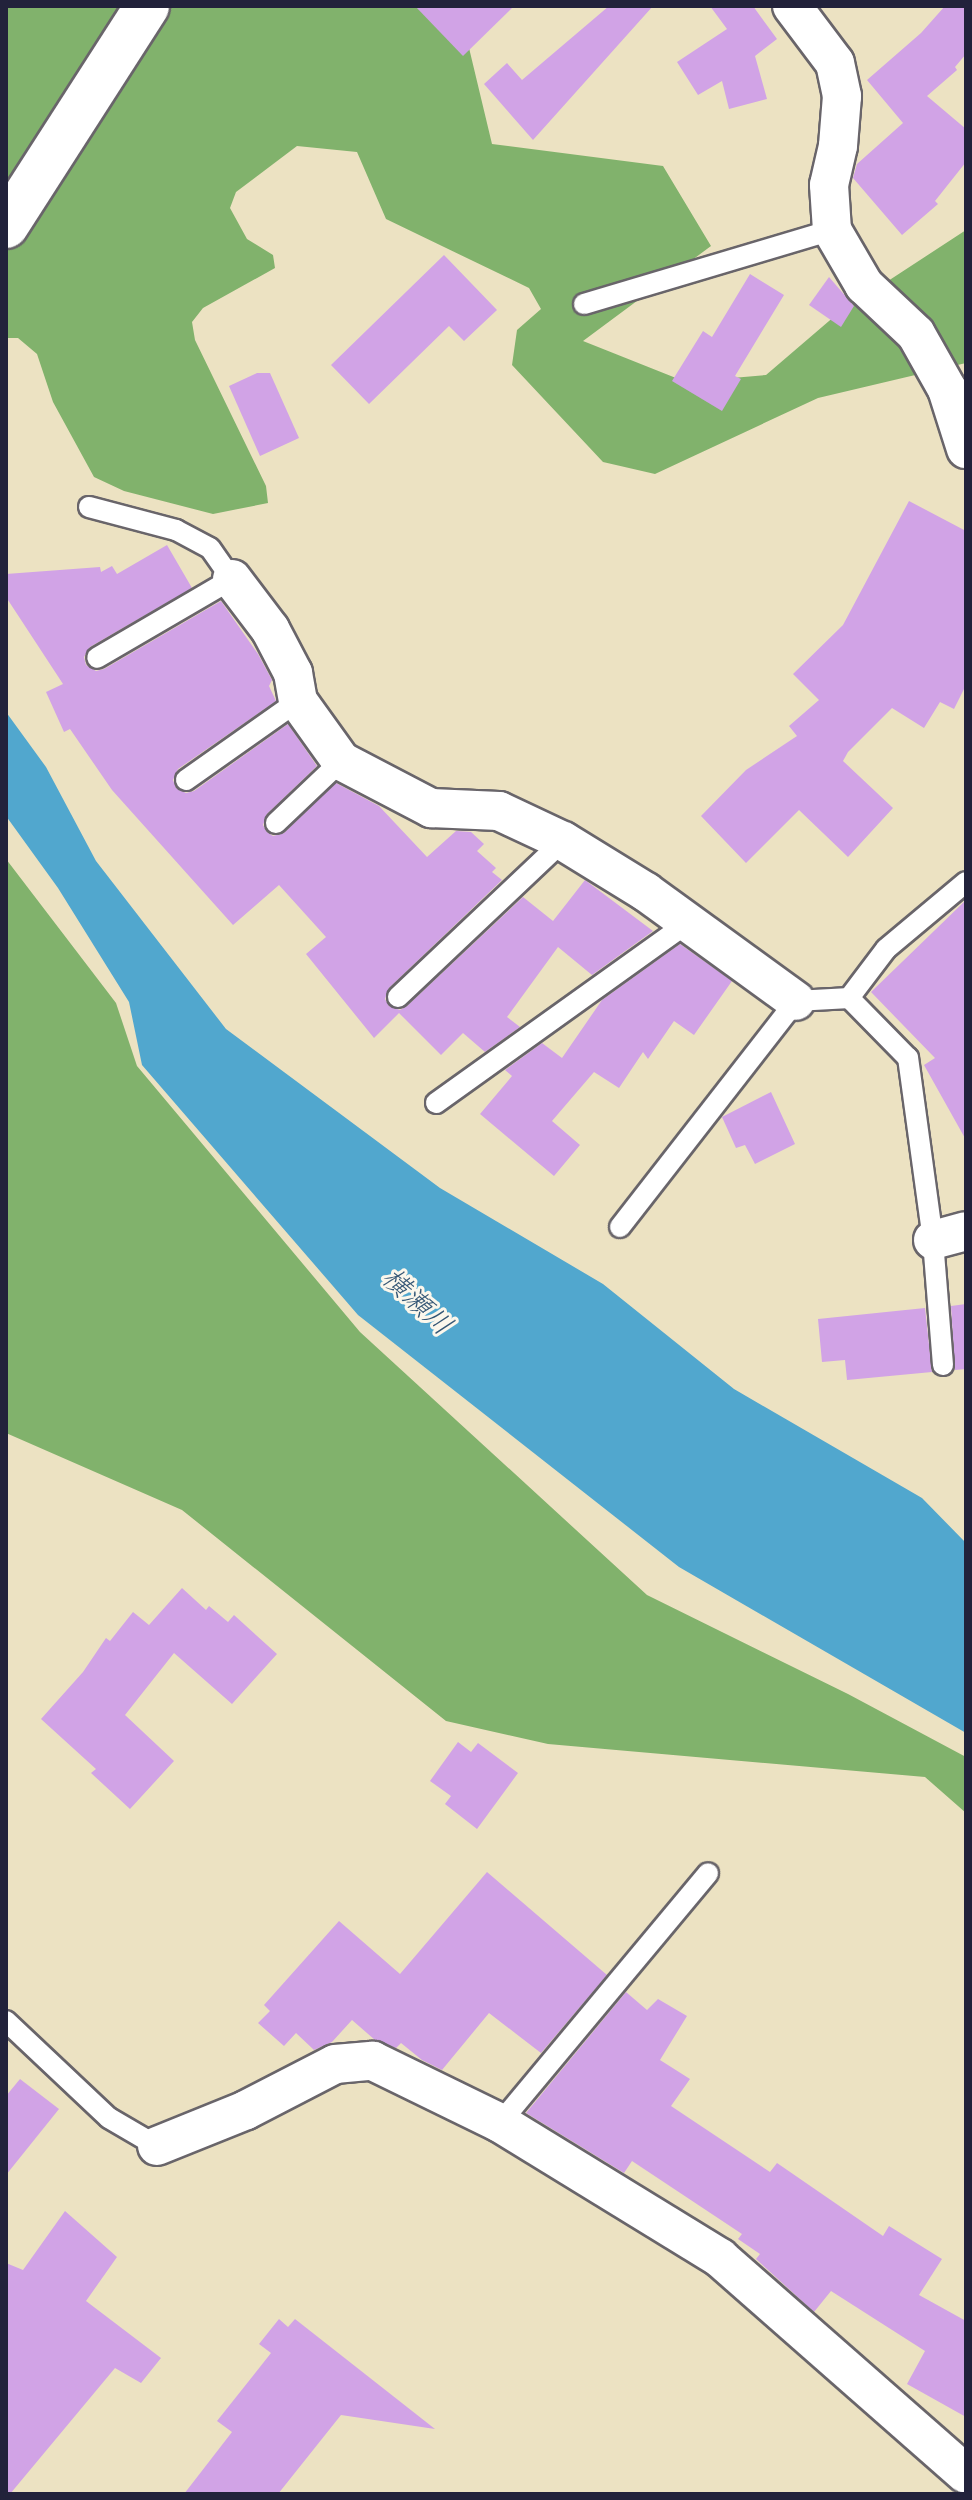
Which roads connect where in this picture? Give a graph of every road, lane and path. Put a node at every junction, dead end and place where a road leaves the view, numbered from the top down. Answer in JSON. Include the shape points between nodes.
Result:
{"nodes":[{"id":1,"x":147,"y":6,"type":"edge"},
{"id":2,"x":792,"y":6,"type":"edge"},
{"id":3,"x":6,"y":226,"type":"edge"},
{"id":4,"x":832,"y":230,"type":"junction"},
{"id":5,"x":584,"y":304,"type":"dead end"},
{"id":6,"x":966,"y":449,"type":"edge"},
{"id":7,"x":89,"y":507,"type":"dead end"},
{"id":8,"x":232,"y":579,"type":"junction"},
{"id":9,"x":97,"y":658,"type":"dead end"},
{"id":10,"x":298,"y":701,"type":"junction"},
{"id":11,"x":341,"y":761,"type":"junction"},
{"id":12,"x":186,"y":780,"type":"dead end"},
{"id":13,"x":276,"y":823,"type":"dead end"},
{"id":14,"x":563,"y":841,"type":"junction"},
{"id":15,"x":966,"y":882,"type":"edge"},
{"id":16,"x":687,"y":923,"type":"junction"},
{"id":17,"x":398,"y":997,"type":"dead end"},
{"id":18,"x":849,"y":998,"type":"junction"},
{"id":19,"x":796,"y":1001,"type":"junction"},
{"id":20,"x":436,"y":1103,"type":"dead end"},
{"id":21,"x":620,"y":1227,"type":"dead end"},
{"id":22,"x":950,"y":1236,"type":"edge"},
{"id":23,"x":943,"y":1365,"type":"dead end"},
{"id":24,"x":708,"y":1873,"type":"dead end"},
{"id":25,"x":6,"y":2021,"type":"edge"},
{"id":26,"x":500,"y":2123,"type":"junction"},
{"id":27,"x":157,"y":2146,"type":"joint"},
{"id":28,"x":966,"y":2474,"type":"edge"}],
"edges":[{"from":1,"to":3,"type":"street"},
{"from":2,"to":4,"type":"street","via":[[835,63],[842,96],[829,185]]},
{"from":4,"to":5,"type":"lane"},
{"from":4,"to":6,"type":"street","via":[[864,285],[916,334],[947,389]]},
{"from":7,"to":8,"type":"lane","via":[[176,530],[210,548]]},
{"from":8,"to":9,"type":"lane"},
{"from":8,"to":10,"type":"street","via":[[270,629],[293,673]]},
{"from":10,"to":11,"type":"street"},
{"from":10,"to":12,"type":"lane"},
{"from":11,"to":13,"type":"lane"},
{"from":11,"to":14,"type":"street","via":[[431,808],[499,811]]},
{"from":14,"to":16,"type":"street"},
{"from":14,"to":17,"type":"lane"},
{"from":15,"to":18,"type":"lane","via":[[886,949]]},
{"from":16,"to":19,"type":"street"},
{"from":16,"to":20,"type":"lane"},
{"from":18,"to":19,"type":"lane"},
{"from":18,"to":22,"type":"lane","via":[[908,1058]]},
{"from":19,"to":21,"type":"lane"},
{"from":22,"to":23,"type":"lane"},
{"from":24,"to":26,"type":"lane"},
{"from":25,"to":27,"type":"lane","via":[[109,2118]]},
{"from":26,"to":27,"type":"street","via":[[373,2061],[335,2064],[246,2110]]},
{"from":26,"to":28,"type":"street","via":[[720,2258]]}]}
